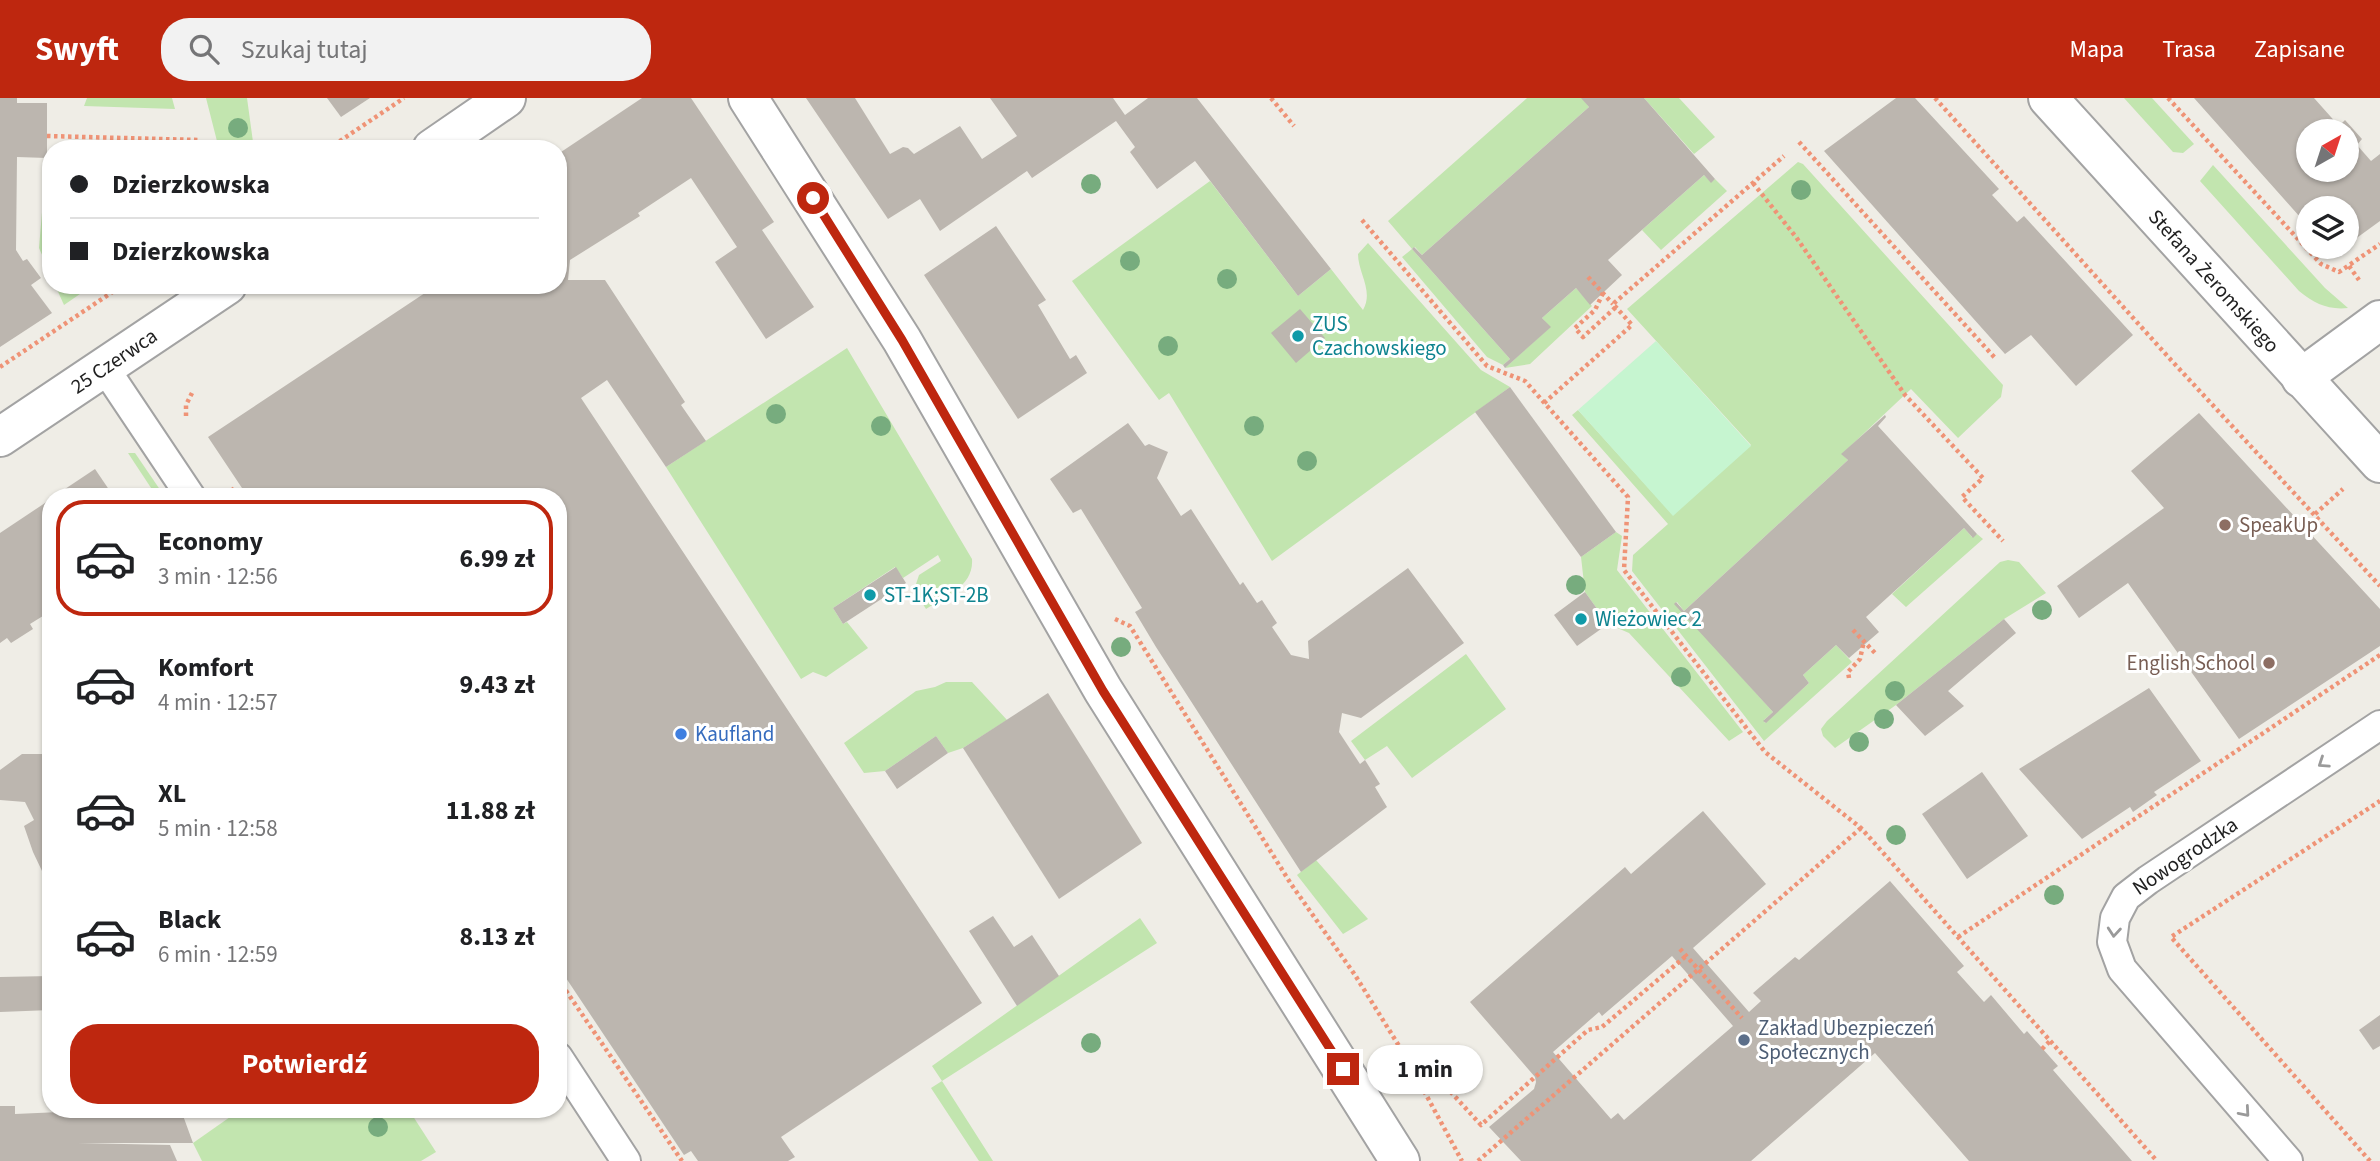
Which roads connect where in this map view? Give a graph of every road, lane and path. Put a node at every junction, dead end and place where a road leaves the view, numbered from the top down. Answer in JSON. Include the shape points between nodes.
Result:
{"nodes":[{"id":1,"x":404,"y":98,"type":"edge"},
{"id":2,"x":506,"y":98,"type":"edge"},
{"id":3,"x":748,"y":98,"type":"edge"},
{"id":4,"x":1271,"y":98,"type":"edge"},
{"id":5,"x":1935,"y":98,"type":"edge"},
{"id":6,"x":2049,"y":98,"type":"edge"},
{"id":7,"x":2168,"y":98,"type":"edge"},
{"id":8,"x":1294,"y":126,"type":"dead end"},
{"id":9,"x":47,"y":136,"type":"dead end"},
{"id":10,"x":199,"y":140,"type":"dead end"},
{"id":11,"x":341,"y":140,"type":"edge"},
{"id":12,"x":445,"y":140,"type":"edge"},
{"id":13,"x":1799,"y":142,"type":"dead end"},
{"id":14,"x":1784,"y":156,"type":"dead end"},
{"id":15,"x":1753,"y":183,"type":"junction"},
{"id":16,"x":1362,"y":220,"type":"dead end"},
{"id":17,"x":2380,"y":244,"type":"edge"},
{"id":18,"x":1588,"y":277,"type":"dead end"},
{"id":19,"x":1603,"y":293,"type":"junction"},
{"id":20,"x":110,"y":294,"type":"edge"},
{"id":21,"x":214,"y":294,"type":"edge"},
{"id":22,"x":1615,"y":305,"type":"junction"},
{"id":23,"x":2380,"y":320,"type":"edge"},
{"id":24,"x":1995,"y":358,"type":"dead end"},
{"id":25,"x":0,"y":367,"type":"edge"},
{"id":26,"x":104,"y":367,"type":"junction"},
{"id":27,"x":2301,"y":378,"type":"junction"},
{"id":28,"x":1545,"y":403,"type":"junction"},
{"id":29,"x":0,"y":437,"type":"edge"},
{"id":30,"x":2380,"y":463,"type":"edge"},
{"id":31,"x":185,"y":488,"type":"edge"},
{"id":32,"x":2003,"y":541,"type":"dead end"},
{"id":33,"x":2380,"y":586,"type":"edge"},
{"id":34,"x":1111,"y":617,"type":"dead end"},
{"id":35,"x":1853,"y":630,"type":"dead end"},
{"id":36,"x":1864,"y":641,"type":"junction"},
{"id":37,"x":1876,"y":654,"type":"dead end"},
{"id":38,"x":2380,"y":654,"type":"edge"},
{"id":39,"x":1849,"y":678,"type":"dead end"},
{"id":40,"x":2380,"y":725,"type":"edge"},
{"id":41,"x":2380,"y":801,"type":"edge"},
{"id":42,"x":1861,"y":828,"type":"junction"},
{"id":43,"x":1958,"y":937,"type":"junction"},
{"id":44,"x":1680,"y":949,"type":"dead end"},
{"id":45,"x":1686,"y":956,"type":"junction"},
{"id":46,"x":1698,"y":969,"type":"junction"},
{"id":47,"x":567,"y":992,"type":"edge"},
{"id":48,"x":1741,"y":1018,"type":"dead end"},
{"id":49,"x":2050,"y":1041,"type":"junction"},
{"id":50,"x":2042,"y":1049,"type":"dead end"},
{"id":51,"x":1404,"y":1054,"type":"junction"},
{"id":52,"x":567,"y":1071,"type":"edge"},
{"id":53,"x":626,"y":1161,"type":"edge"},
{"id":54,"x":682,"y":1161,"type":"edge"},
{"id":55,"x":1400,"y":1161,"type":"edge"},
{"id":56,"x":1462,"y":1161,"type":"edge"},
{"id":57,"x":1478,"y":1161,"type":"edge"},
{"id":58,"x":2157,"y":1161,"type":"edge"},
{"id":59,"x":2288,"y":1161,"type":"edge"},
{"id":60,"x":2370,"y":1161,"type":"edge"}],
"edges":[{"from":1,"to":11,"type":"path"},
{"from":2,"to":12,"type":"street"},
{"from":3,"to":55,"type":"street","via":[[902,340],[1103,691]]},
{"from":4,"to":8,"type":"path"},
{"from":5,"to":33,"type":"path"},
{"from":6,"to":27,"type":"street","name":"Stefana Żeromskiego"},
{"from":7,"to":17,"type":"path","via":[[2321,264],[2339,272]]},
{"from":9,"to":10,"type":"path"},
{"from":13,"to":24,"type":"path"},
{"from":14,"to":15,"type":"path"},
{"from":15,"to":22,"type":"path"},
{"from":15,"to":32,"type":"path","via":[[1905,395],[1983,478],[1962,497]]},
{"from":16,"to":28,"type":"path","via":[[1486,366],[1525,381]]},
{"from":18,"to":19,"type":"path"},
{"from":19,"to":22,"type":"path"},
{"from":19,"to":22,"type":"path","via":[[1595,310],[1575,328],[1583,337]]},
{"from":20,"to":25,"type":"path"},
{"from":21,"to":26,"type":"street","name":"25 Czerwca"},
{"from":22,"to":28,"type":"path","via":[[1632,325]]},
{"from":23,"to":27,"type":"street"},
{"from":26,"to":29,"type":"street","name":"25 Czerwca"},
{"from":26,"to":31,"type":"lane"},
{"from":27,"to":30,"type":"street","name":"Stefana Żeromskiego"},
{"from":28,"to":42,"type":"path","via":[[1628,497],[1624,570],[1765,752]]},
{"from":34,"to":51,"type":"path","via":[[1130,626]]},
{"from":35,"to":36,"type":"path"},
{"from":36,"to":37,"type":"path"},
{"from":36,"to":39,"type":"path"},
{"from":38,"to":43,"type":"path"},
{"from":40,"to":59,"type":"lane","name":"Nowogrodzka","one_way":true,"via":[[2148,880],[2126,897],[2115,918],[2112,942],[2122,970]]},
{"from":41,"to":60,"type":"path","via":[[2171,937]]},
{"from":42,"to":43,"type":"path"},
{"from":42,"to":46,"type":"path"},
{"from":43,"to":49,"type":"path"},
{"from":44,"to":45,"type":"path"},
{"from":45,"to":46,"type":"path"},
{"from":45,"to":51,"type":"path","via":[[1602,1027],[1588,1030],[1481,1125],[1416,1054]]},
{"from":46,"to":48,"type":"path"},
{"from":46,"to":57,"type":"path"},
{"from":47,"to":54,"type":"path"},
{"from":49,"to":50,"type":"path"},
{"from":49,"to":58,"type":"path"},
{"from":51,"to":56,"type":"path"},
{"from":52,"to":53,"type":"lane"}]}
